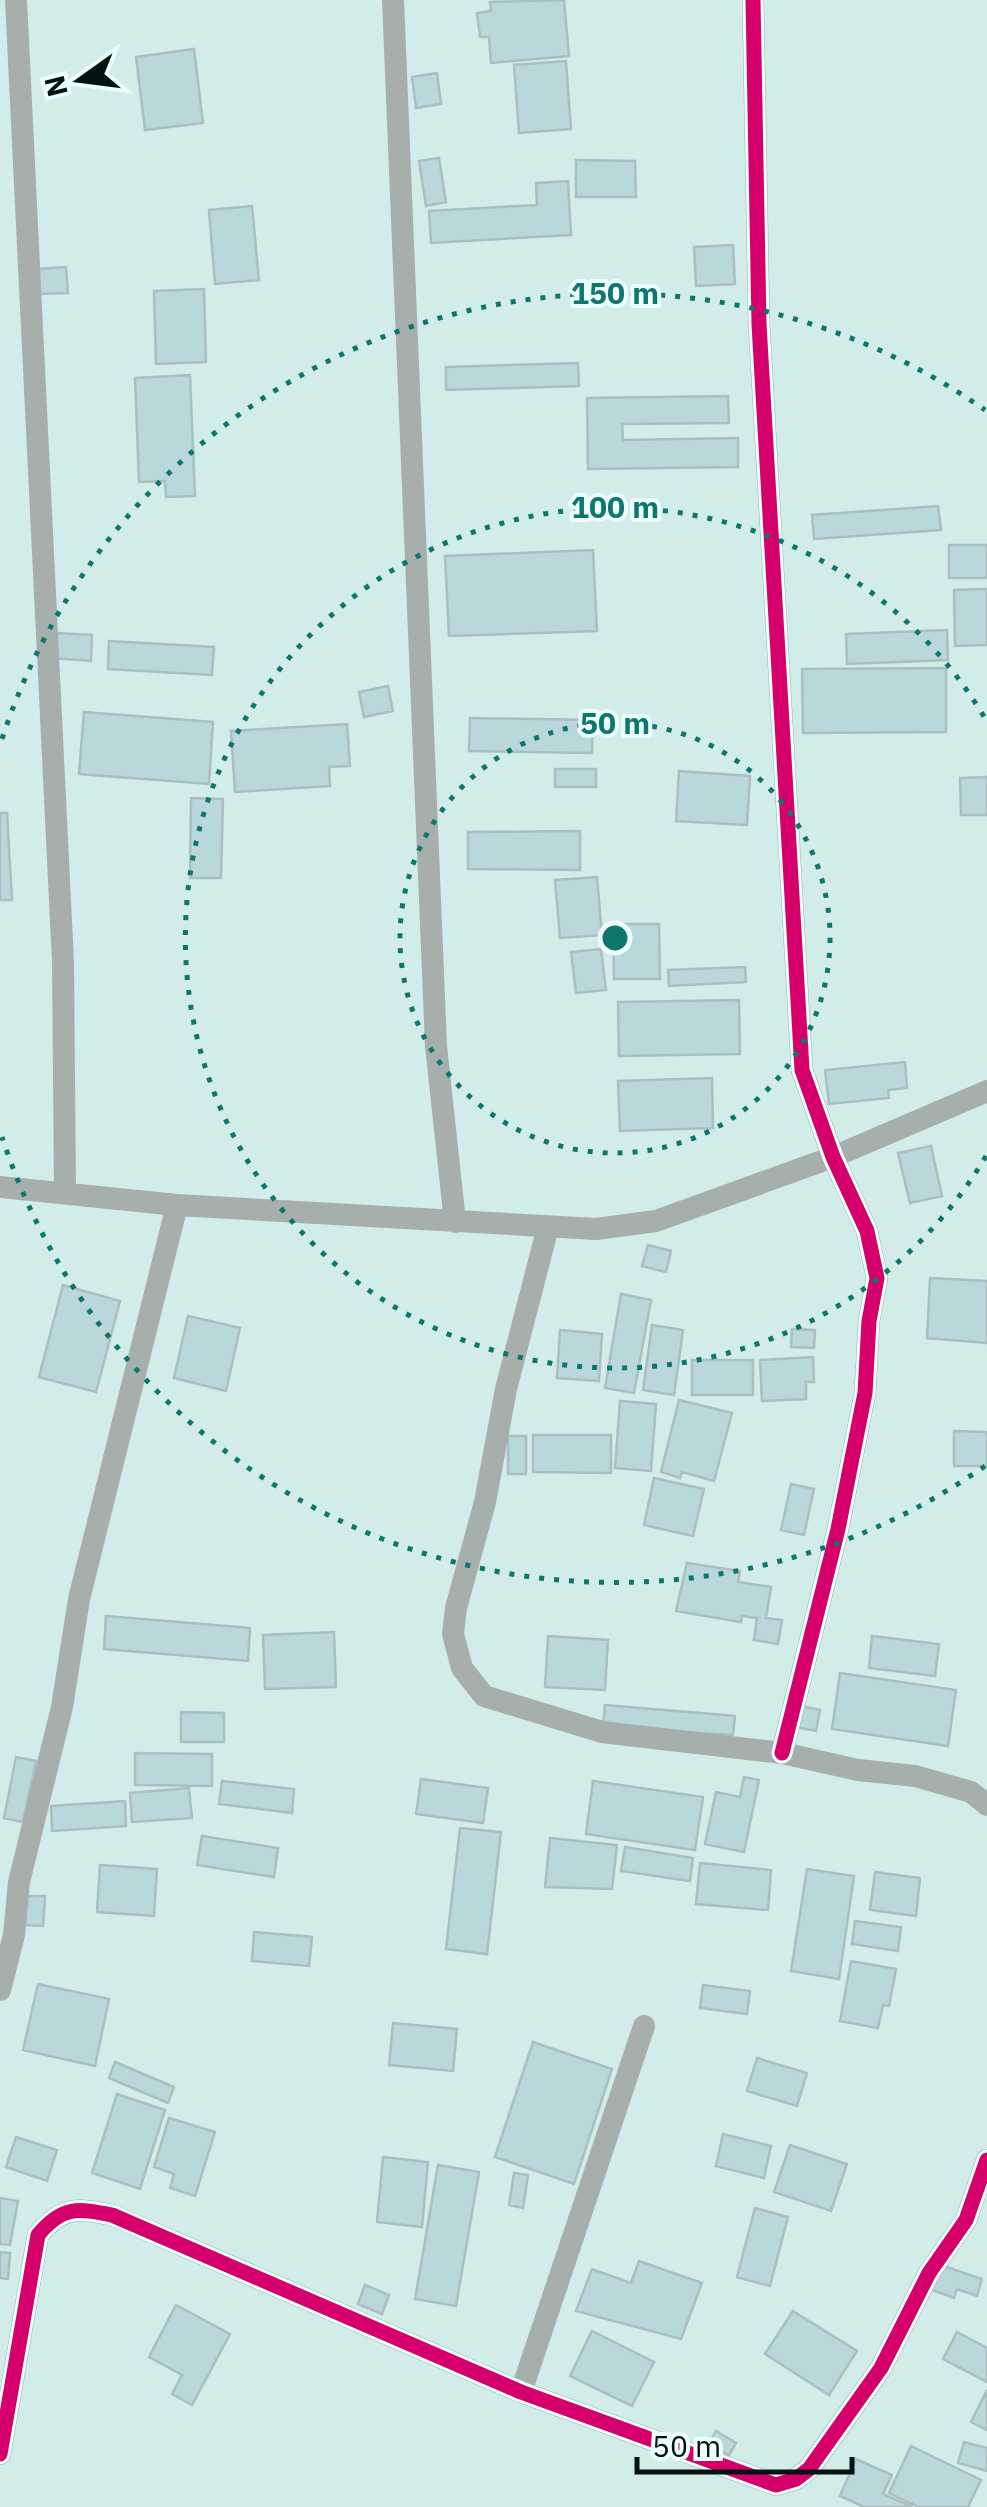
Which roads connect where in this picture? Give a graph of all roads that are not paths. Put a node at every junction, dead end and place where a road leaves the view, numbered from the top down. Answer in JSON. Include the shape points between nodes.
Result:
{"nodes":[{"id":1,"x":16,"y":0,"type":"edge"},
{"id":2,"x":393,"y":0,"type":"edge"},
{"id":3,"x":753,"y":0,"type":"edge"},
{"id":4,"x":987,"y":1091,"type":"edge"},
{"id":5,"x":833,"y":1156,"type":"junction"},
{"id":6,"x":0,"y":1187,"type":"edge"},
{"id":7,"x":65,"y":1192,"type":"junction"},
{"id":8,"x":177,"y":1205,"type":"junction"},
{"id":9,"x":455,"y":1222,"type":"junction"},
{"id":10,"x":548,"y":1228,"type":"junction"},
{"id":11,"x":782,"y":1752,"type":"junction"},
{"id":12,"x":987,"y":1805,"type":"edge"},
{"id":13,"x":0,"y":1990,"type":"edge"},
{"id":14,"x":644,"y":2026,"type":"dead end"},
{"id":15,"x":987,"y":2160,"type":"edge"},
{"id":16,"x":521,"y":2392,"type":"junction"},
{"id":17,"x":0,"y":2454,"type":"edge"}],
"edges":[{"from":1,"to":7,"type":"street","via":[[63,962]]},
{"from":2,"to":9,"type":"street","via":[[436,1046]]},
{"from":3,"to":5,"type":"street","via":[[759,324],[802,1070]]},
{"from":4,"to":5,"type":"street"},
{"from":5,"to":10,"type":"street","via":[[656,1221]]},
{"from":5,"to":11,"type":"street","via":[[866,1231],[877,1278],[850,1471]]},
{"from":6,"to":7,"type":"street"},
{"from":7,"to":8,"type":"street"},
{"from":8,"to":9,"type":"street"},
{"from":8,"to":13,"type":"street","via":[[79,1599]]},
{"from":9,"to":10,"type":"street"},
{"from":10,"to":11,"type":"street","via":[[456,1608],[453,1634],[462,1668],[484,1696],[602,1732]]},
{"from":11,"to":12,"type":"street","via":[[915,1776],[972,1792]]},
{"from":14,"to":16,"type":"street"},
{"from":15,"to":16,"type":"street","via":[[966,2220],[929,2272],[881,2368],[796,2479],[776,2484]]},
{"from":16,"to":17,"type":"street","via":[[112,2215],[81,2209],[53,2216],[38,2234]]}]}
